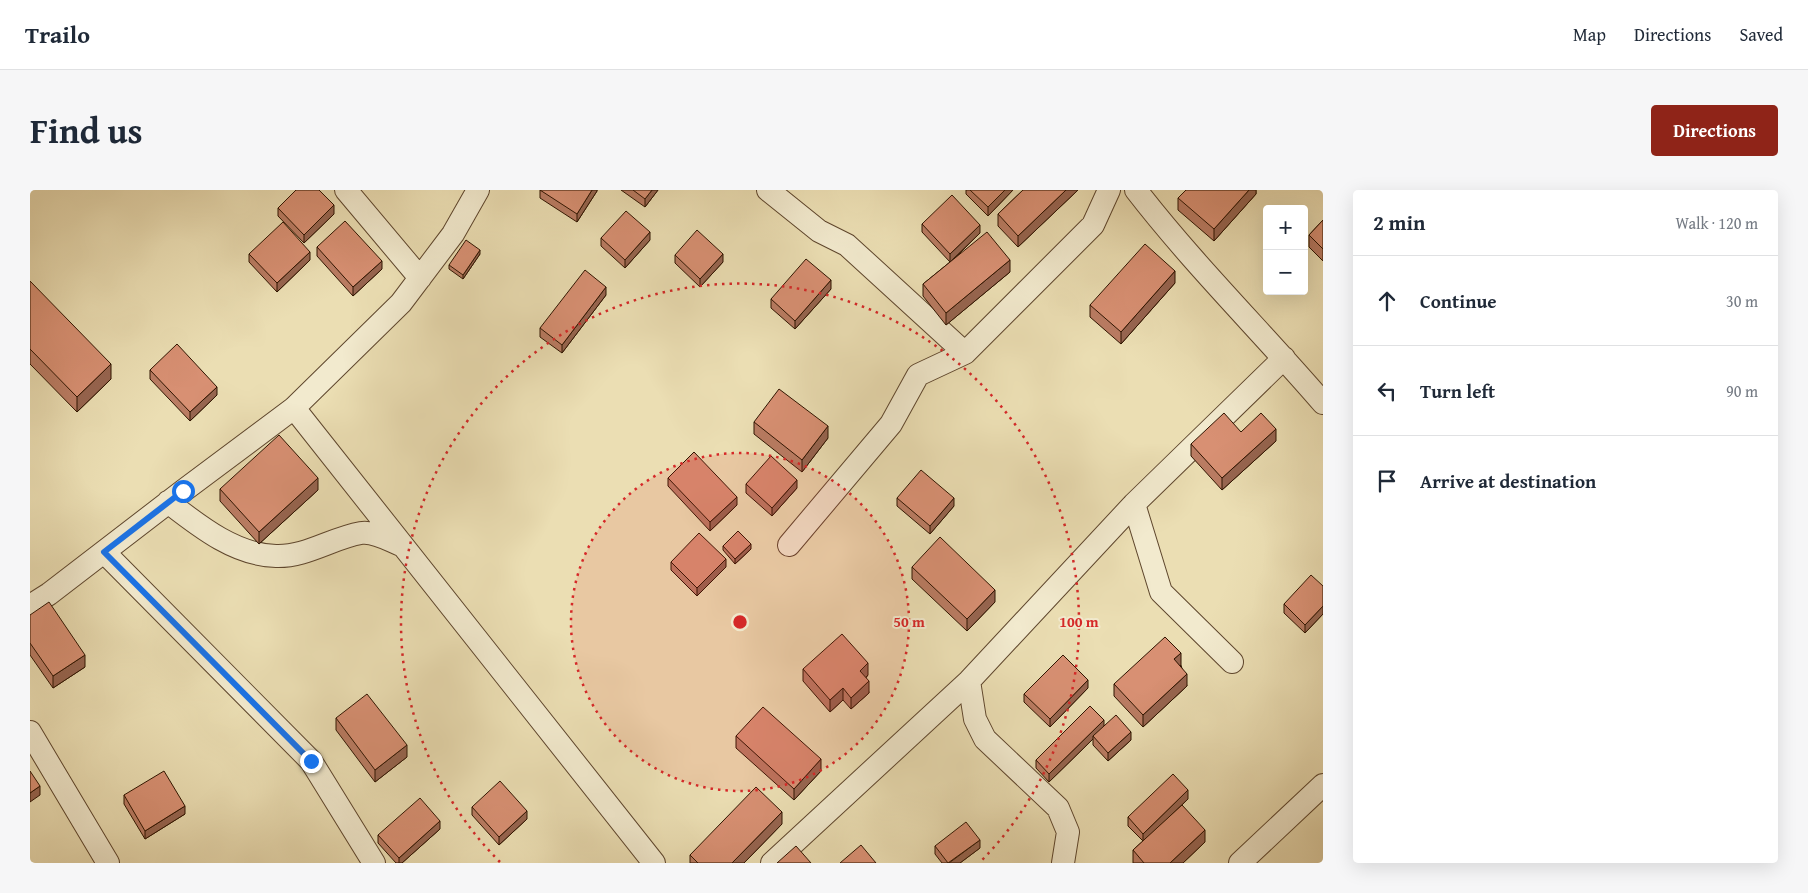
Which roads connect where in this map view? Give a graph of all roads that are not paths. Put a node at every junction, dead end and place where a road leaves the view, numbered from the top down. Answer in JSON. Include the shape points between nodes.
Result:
{"nodes":[{"id":1,"x":346,"y":190,"type":"edge"},
{"id":2,"x":478,"y":190,"type":"edge"},
{"id":3,"x":768,"y":190,"type":"edge"},
{"id":4,"x":1109,"y":190,"type":"edge"},
{"id":5,"x":1136,"y":190,"type":"edge"},
{"id":6,"x":420,"y":278,"type":"junction"},
{"id":7,"x":965,"y":353,"type":"junction"},
{"id":8,"x":1284,"y":358,"type":"junction"},
{"id":9,"x":1323,"y":403,"type":"edge"},
{"id":10,"x":294,"y":408,"type":"junction"},
{"id":11,"x":168,"y":502,"type":"junction"},
{"id":12,"x":1134,"y":504,"type":"junction"},
{"id":13,"x":401,"y":546,"type":"junction"},
{"id":14,"x":789,"y":546,"type":"dead end"},
{"id":15,"x":104,"y":552,"type":"junction"},
{"id":16,"x":30,"y":606,"type":"edge"},
{"id":17,"x":1232,"y":662,"type":"dead end"},
{"id":18,"x":969,"y":681,"type":"junction"},
{"id":19,"x":30,"y":732,"type":"edge"},
{"id":20,"x":1323,"y":785,"type":"edge"},
{"id":21,"x":108,"y":863,"type":"edge"},
{"id":22,"x":374,"y":863,"type":"edge"},
{"id":23,"x":654,"y":863,"type":"edge"},
{"id":24,"x":772,"y":863,"type":"edge"},
{"id":25,"x":1063,"y":863,"type":"edge"},
{"id":26,"x":1240,"y":863,"type":"edge"}],
"edges":[{"from":1,"to":6,"type":"street"},
{"from":2,"to":6,"type":"street","via":[[453,234]]},
{"from":3,"to":7,"type":"street","via":[[819,231],[847,245]]},
{"from":4,"to":7,"type":"street","via":[[1093,225]]},
{"from":5,"to":8,"type":"street","via":[[1202,269]]},
{"from":6,"to":10,"type":"street","via":[[401,302]]},
{"from":7,"to":14,"type":"street","via":[[918,375],[891,424]]},
{"from":8,"to":9,"type":"street"},
{"from":8,"to":12,"type":"street"},
{"from":10,"to":11,"type":"street"},
{"from":10,"to":13,"type":"street"},
{"from":11,"to":13,"type":"street","via":[[220,539],[249,551],[276,556],[314,550],[362,533],[379,535]]},
{"from":11,"to":15,"type":"street"},
{"from":12,"to":17,"type":"street","via":[[1161,592]]},
{"from":12,"to":18,"type":"street"},
{"from":13,"to":23,"type":"street"},
{"from":15,"to":16,"type":"street"},
{"from":15,"to":22,"type":"street","via":[[311,761]]},
{"from":18,"to":24,"type":"street"},
{"from":18,"to":25,"type":"street","via":[[975,719],[985,738],[1058,808],[1068,832]]},
{"from":19,"to":21,"type":"street"},
{"from":20,"to":26,"type":"street"}]}
